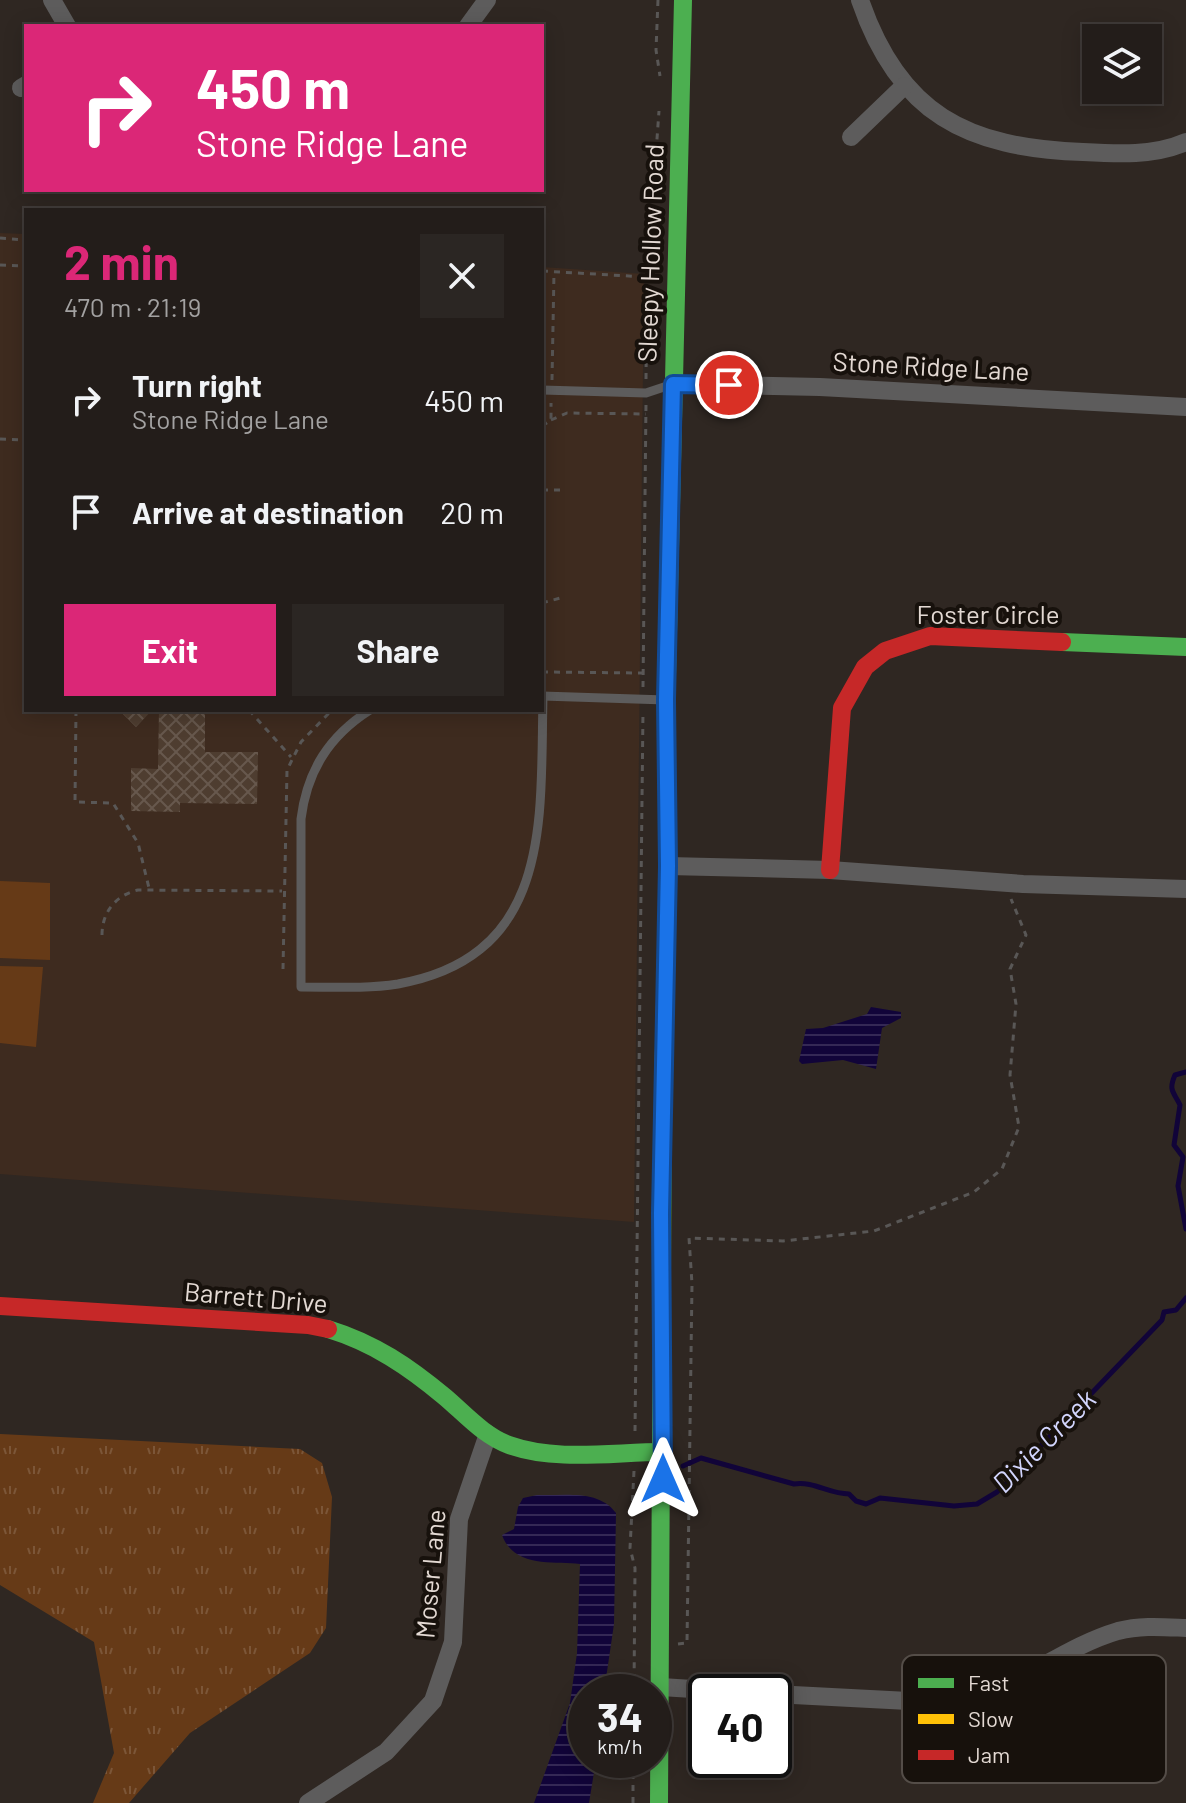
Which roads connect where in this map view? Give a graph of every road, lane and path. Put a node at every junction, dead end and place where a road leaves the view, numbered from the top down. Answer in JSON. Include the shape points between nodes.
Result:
{"nodes":[{"id":1,"x":52,"y":0,"type":"edge"},
{"id":2,"x":487,"y":0,"type":"edge"},
{"id":3,"x":658,"y":0,"type":"edge"},
{"id":4,"x":683,"y":0,"type":"edge"},
{"id":5,"x":860,"y":0,"type":"edge"},
{"id":6,"x":66,"y":24,"type":"edge"},
{"id":7,"x":469,"y":24,"type":"edge"},
{"id":8,"x":660,"y":78,"type":"dead end"},
{"id":9,"x":904,"y":86,"type":"junction"},
{"id":10,"x":659,"y":106,"type":"dead end"},
{"id":11,"x":851,"y":137,"type":"dead end"},
{"id":12,"x":1186,"y":142,"type":"edge"},
{"id":13,"x":0,"y":238,"type":"edge"},
{"id":14,"x":24,"y":240,"type":"edge"},
{"id":15,"x":0,"y":265,"type":"edge"},
{"id":16,"x":24,"y":266,"type":"edge"},
{"id":17,"x":544,"y":271,"type":"edge"},
{"id":18,"x":554,"y":272,"type":"junction"},
{"id":19,"x":647,"y":277,"type":"junction"},
{"id":20,"x":673,"y":384,"type":"junction"},
{"id":21,"x":547,"y":390,"type":"edge"},
{"id":22,"x":646,"y":393,"type":"junction"},
{"id":23,"x":1186,"y":407,"type":"edge"},
{"id":24,"x":646,"y":414,"type":"junction"},
{"id":25,"x":551,"y":420,"type":"junction"},
{"id":26,"x":544,"y":425,"type":"edge"},
{"id":27,"x":0,"y":439,"type":"edge"},
{"id":28,"x":24,"y":440,"type":"edge"},
{"id":29,"x":544,"y":490,"type":"edge"},
{"id":30,"x":565,"y":490,"type":"dead end"},
{"id":31,"x":564,"y":597,"type":"dead end"},
{"id":32,"x":544,"y":602,"type":"edge"},
{"id":33,"x":1186,"y":647,"type":"edge"},
{"id":34,"x":544,"y":672,"type":"edge"},
{"id":35,"x":644,"y":674,"type":"junction"},
{"id":36,"x":544,"y":696,"type":"edge"},
{"id":37,"x":643,"y":699,"type":"junction"},
{"id":38,"x":666,"y":700,"type":"junction"},
{"id":39,"x":76,"y":712,"type":"edge"},
{"id":40,"x":251,"y":712,"type":"edge"},
{"id":41,"x":367,"y":712,"type":"edge"},
{"id":42,"x":541,"y":712,"type":"edge"},
{"id":43,"x":291,"y":757,"type":"dead end"},
{"id":44,"x":668,"y":866,"type":"junction"},
{"id":45,"x":830,"y":870,"type":"junction"},
{"id":46,"x":1011,"y":883,"type":"junction"},
{"id":47,"x":149,"y":888,"type":"junction"},
{"id":48,"x":1186,"y":889,"type":"edge"},
{"id":49,"x":283,"y":891,"type":"dead end"},
{"id":50,"x":102,"y":935,"type":"dead end"},
{"id":51,"x":0,"y":1306,"type":"edge"},
{"id":52,"x":488,"y":1434,"type":"junction"},
{"id":53,"x":634,"y":1451,"type":"junction"},
{"id":54,"x":663,"y":1452,"type":"junction"},
{"id":55,"x":1186,"y":1628,"type":"edge"},
{"id":56,"x":687,"y":1643,"type":"dead end"},
{"id":57,"x":1065,"y":1655,"type":"edge"},
{"id":58,"x":634,"y":1674,"type":"edge"},
{"id":59,"x":661,"y":1674,"type":"edge"},
{"id":60,"x":792,"y":1695,"type":"edge"},
{"id":61,"x":902,"y":1701,"type":"edge"},
{"id":62,"x":633,"y":1778,"type":"edge"},
{"id":63,"x":659,"y":1778,"type":"edge"},
{"id":64,"x":308,"y":1803,"type":"edge"},
{"id":65,"x":633,"y":1803,"type":"edge"},
{"id":66,"x":659,"y":1803,"type":"edge"}],
"edges":[{"from":1,"to":6,"type":"street"},
{"from":2,"to":7,"type":"street"},
{"from":3,"to":8,"type":"path"},
{"from":4,"to":20,"type":"street","name":"Sleepy Hollow Road"},
{"from":5,"to":9,"type":"street","via":[[885,61]]},
{"from":9,"to":11,"type":"street"},
{"from":9,"to":12,"type":"street","via":[[946,118],[1009,145],[1126,154]]},
{"from":10,"to":19,"type":"path"},
{"from":13,"to":14,"type":"path"},
{"from":15,"to":16,"type":"path"},
{"from":17,"to":18,"type":"path"},
{"from":18,"to":19,"type":"path"},
{"from":18,"to":21,"type":"path"},
{"from":19,"to":22,"type":"path"},
{"from":20,"to":22,"type":"lane"},
{"from":20,"to":23,"type":"street","name":"Stone Ridge Lane"},
{"from":20,"to":38,"type":"street","name":"Sleepy Hollow Road"},
{"from":21,"to":22,"type":"lane"},
{"from":21,"to":25,"type":"path"},
{"from":22,"to":24,"type":"path"},
{"from":24,"to":25,"type":"path","via":[[567,413]]},
{"from":24,"to":35,"type":"path"},
{"from":25,"to":26,"type":"path"},
{"from":27,"to":28,"type":"path"},
{"from":29,"to":30,"type":"path"},
{"from":31,"to":32,"type":"path"},
{"from":33,"to":45,"type":"street","name":"Foster Circle","via":[[930,636],[896,643],[870,659],[842,708]]},
{"from":34,"to":35,"type":"path"},
{"from":35,"to":37,"type":"path"},
{"from":36,"to":37,"type":"lane"},
{"from":37,"to":38,"type":"lane"},
{"from":37,"to":53,"type":"path"},
{"from":38,"to":44,"type":"street","name":"Sleepy Hollow Road"},
{"from":39,"to":47,"type":"path","via":[[75,802],[113,803],[138,843]]},
{"from":40,"to":43,"type":"path"},
{"from":41,"to":42,"type":"lane","via":[[326,750],[305,794],[301,987],[381,986],[421,979],[463,959],[496,935],[525,891],[537,850]]},
{"from":44,"to":45,"type":"street"},
{"from":44,"to":54,"type":"street","name":"Sleepy Hollow Road","via":[[661,1213]]},
{"from":45,"to":46,"type":"street"},
{"from":46,"to":48,"type":"street"},
{"from":46,"to":56,"type":"path","via":[[1011,906],[1026,935],[1010,969],[1016,1004],[1010,1075],[1019,1127],[1002,1169],[974,1192],[861,1234],[783,1241],[689,1238]]},
{"from":47,"to":49,"type":"path"},
{"from":47,"to":50,"type":"path","via":[[127,892],[110,907]]},
{"from":51,"to":52,"type":"street","name":"Barrett Drive","via":[[308,1325],[347,1332],[415,1371]]},
{"from":52,"to":53,"type":"street","name":"Barrett Drive","via":[[512,1446],[536,1449]]},
{"from":52,"to":64,"type":"street","name":"Moser Lane","via":[[459,1519],[453,1642],[433,1701],[386,1752]]},
{"from":53,"to":54,"type":"street","name":"Barrett Drive"},
{"from":53,"to":58,"type":"path","via":[[630,1548],[635,1568]]},
{"from":54,"to":59,"type":"street","name":"Sleepy Hollow Road"},
{"from":55,"to":57,"type":"street","via":[[1120,1631]]},
{"from":60,"to":61,"type":"street"},
{"from":62,"to":65,"type":"path"},
{"from":63,"to":66,"type":"street","name":"Sleepy Hollow Road"}]}
